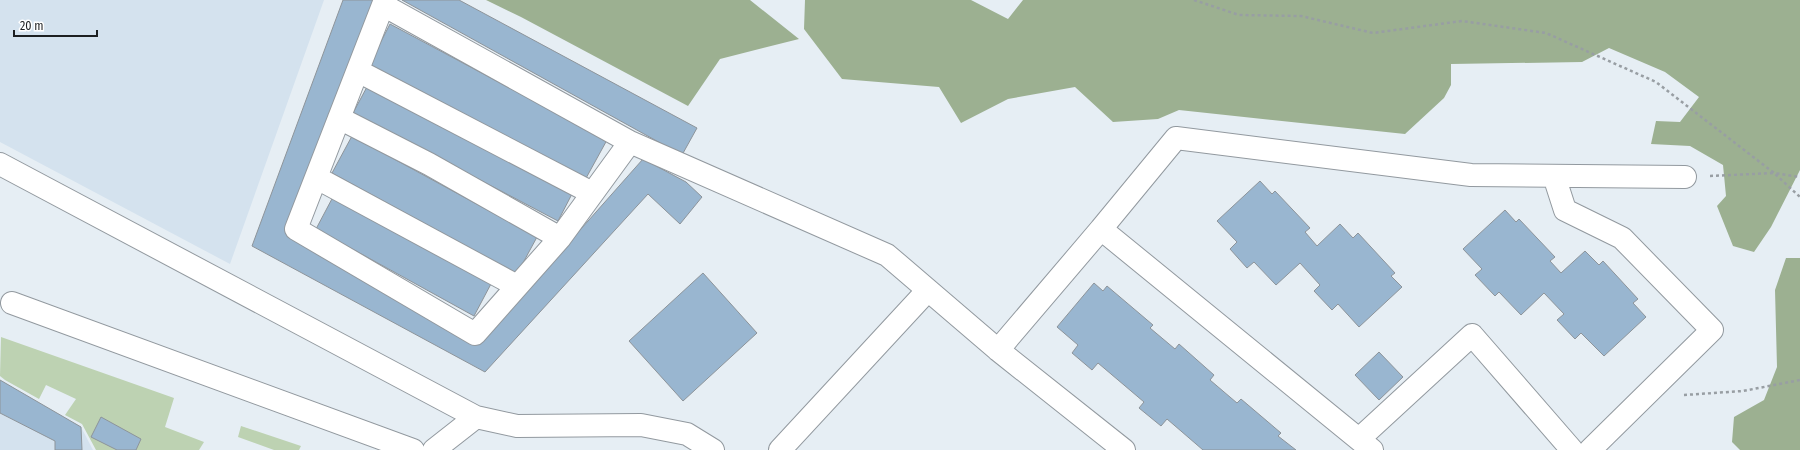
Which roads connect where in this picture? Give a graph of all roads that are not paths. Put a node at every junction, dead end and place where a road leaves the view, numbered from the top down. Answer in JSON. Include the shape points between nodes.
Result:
{"nodes":[{"id":1,"x":358,"y":70,"type":"junction"},
{"id":2,"x":339,"y":118,"type":"junction"},
{"id":3,"x":630,"y":142,"type":"junction"},
{"id":4,"x":0,"y":164,"type":"edge"},
{"id":5,"x":1554,"y":176,"type":"junction"},
{"id":6,"x":1685,"y":177,"type":"road end"},
{"id":7,"x":317,"y":178,"type":"junction"},
{"id":8,"x":592,"y":193,"type":"junction"},
{"id":9,"x":1102,"y":228,"type":"junction"},
{"id":10,"x":560,"y":238,"type":"junction"},
{"id":11,"x":517,"y":286,"type":"junction"},
{"id":12,"x":928,"y":290,"type":"junction"},
{"id":13,"x":12,"y":303,"type":"dead end"},
{"id":14,"x":998,"y":350,"type":"junction"},
{"id":15,"x":476,"y":417,"type":"junction"},
{"id":16,"x":1366,"y":444,"type":"edge"},
{"id":17,"x":413,"y":450,"type":"edge"},
{"id":18,"x":434,"y":450,"type":"edge"},
{"id":19,"x":712,"y":450,"type":"edge"},
{"id":20,"x":780,"y":450,"type":"edge"},
{"id":21,"x":1124,"y":450,"type":"edge"},
{"id":22,"x":1572,"y":450,"type":"edge"},
{"id":23,"x":1590,"y":450,"type":"edge"}],
"edges":[{"from":1,"to":2,"type":"street"},
{"from":1,"to":3,"type":"street","via":[[383,5]]},
{"from":1,"to":8,"type":"street"},
{"from":2,"to":7,"type":"street"},
{"from":2,"to":10,"type":"street","via":[[429,164]]},
{"from":3,"to":8,"type":"street"},
{"from":3,"to":12,"type":"street","via":[[887,255]]},
{"from":4,"to":15,"type":"street"},
{"from":5,"to":6,"type":"street"},
{"from":5,"to":9,"type":"street","via":[[1470,175],[1176,138]]},
{"from":5,"to":23,"type":"street","via":[[1565,210],[1622,238],[1712,330]]},
{"from":7,"to":11,"type":"street"},
{"from":7,"to":11,"type":"street","via":[[296,229],[475,334]]},
{"from":8,"to":10,"type":"street"},
{"from":9,"to":14,"type":"street"},
{"from":9,"to":16,"type":"street"},
{"from":10,"to":11,"type":"street"},
{"from":12,"to":14,"type":"street"},
{"from":12,"to":20,"type":"street"},
{"from":13,"to":17,"type":"street"},
{"from":14,"to":21,"type":"street"},
{"from":15,"to":18,"type":"street"},
{"from":15,"to":19,"type":"street","via":[[517,426],[641,425],[687,434]]},
{"from":16,"to":22,"type":"street","via":[[1472,335]]}]}
